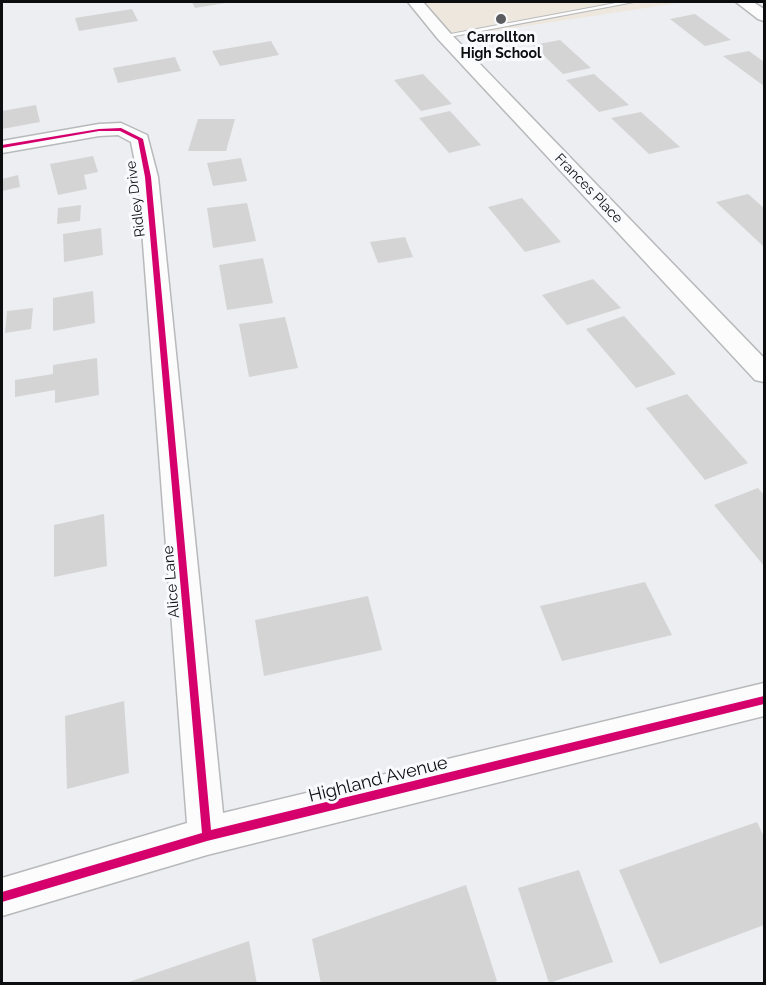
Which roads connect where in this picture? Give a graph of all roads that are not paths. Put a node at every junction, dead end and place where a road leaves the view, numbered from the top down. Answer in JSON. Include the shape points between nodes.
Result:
{"nodes":[{"id":1,"x":415,"y":2,"type":"edge"},
{"id":2,"x":630,"y":2,"type":"edge"},
{"id":3,"x":742,"y":2,"type":"edge"},
{"id":4,"x":765,"y":16,"type":"edge"},
{"id":5,"x":444,"y":36,"type":"junction"},
{"id":6,"x":2,"y":147,"type":"edge"},
{"id":7,"x":161,"y":327,"type":"joint"},
{"id":8,"x":765,"y":373,"type":"edge"},
{"id":9,"x":765,"y":700,"type":"edge"},
{"id":10,"x":207,"y":836,"type":"junction"},
{"id":11,"x":2,"y":897,"type":"edge"}],
"edges":[{"from":1,"to":5,"type":"street","name":"Frances Place"},
{"from":2,"to":5,"type":"lane"},
{"from":3,"to":4,"type":"street"},
{"from":5,"to":8,"type":"street","name":"Frances Place"},
{"from":6,"to":7,"type":"street","name":"Ridley Drive","via":[[99,130],[121,129],[140,139],[148,177]]},
{"from":7,"to":10,"type":"street","name":"Alice Lane"},
{"from":9,"to":10,"type":"street","name":"Highland Avenue"},
{"from":10,"to":11,"type":"street","name":"Highland Avenue"}]}
